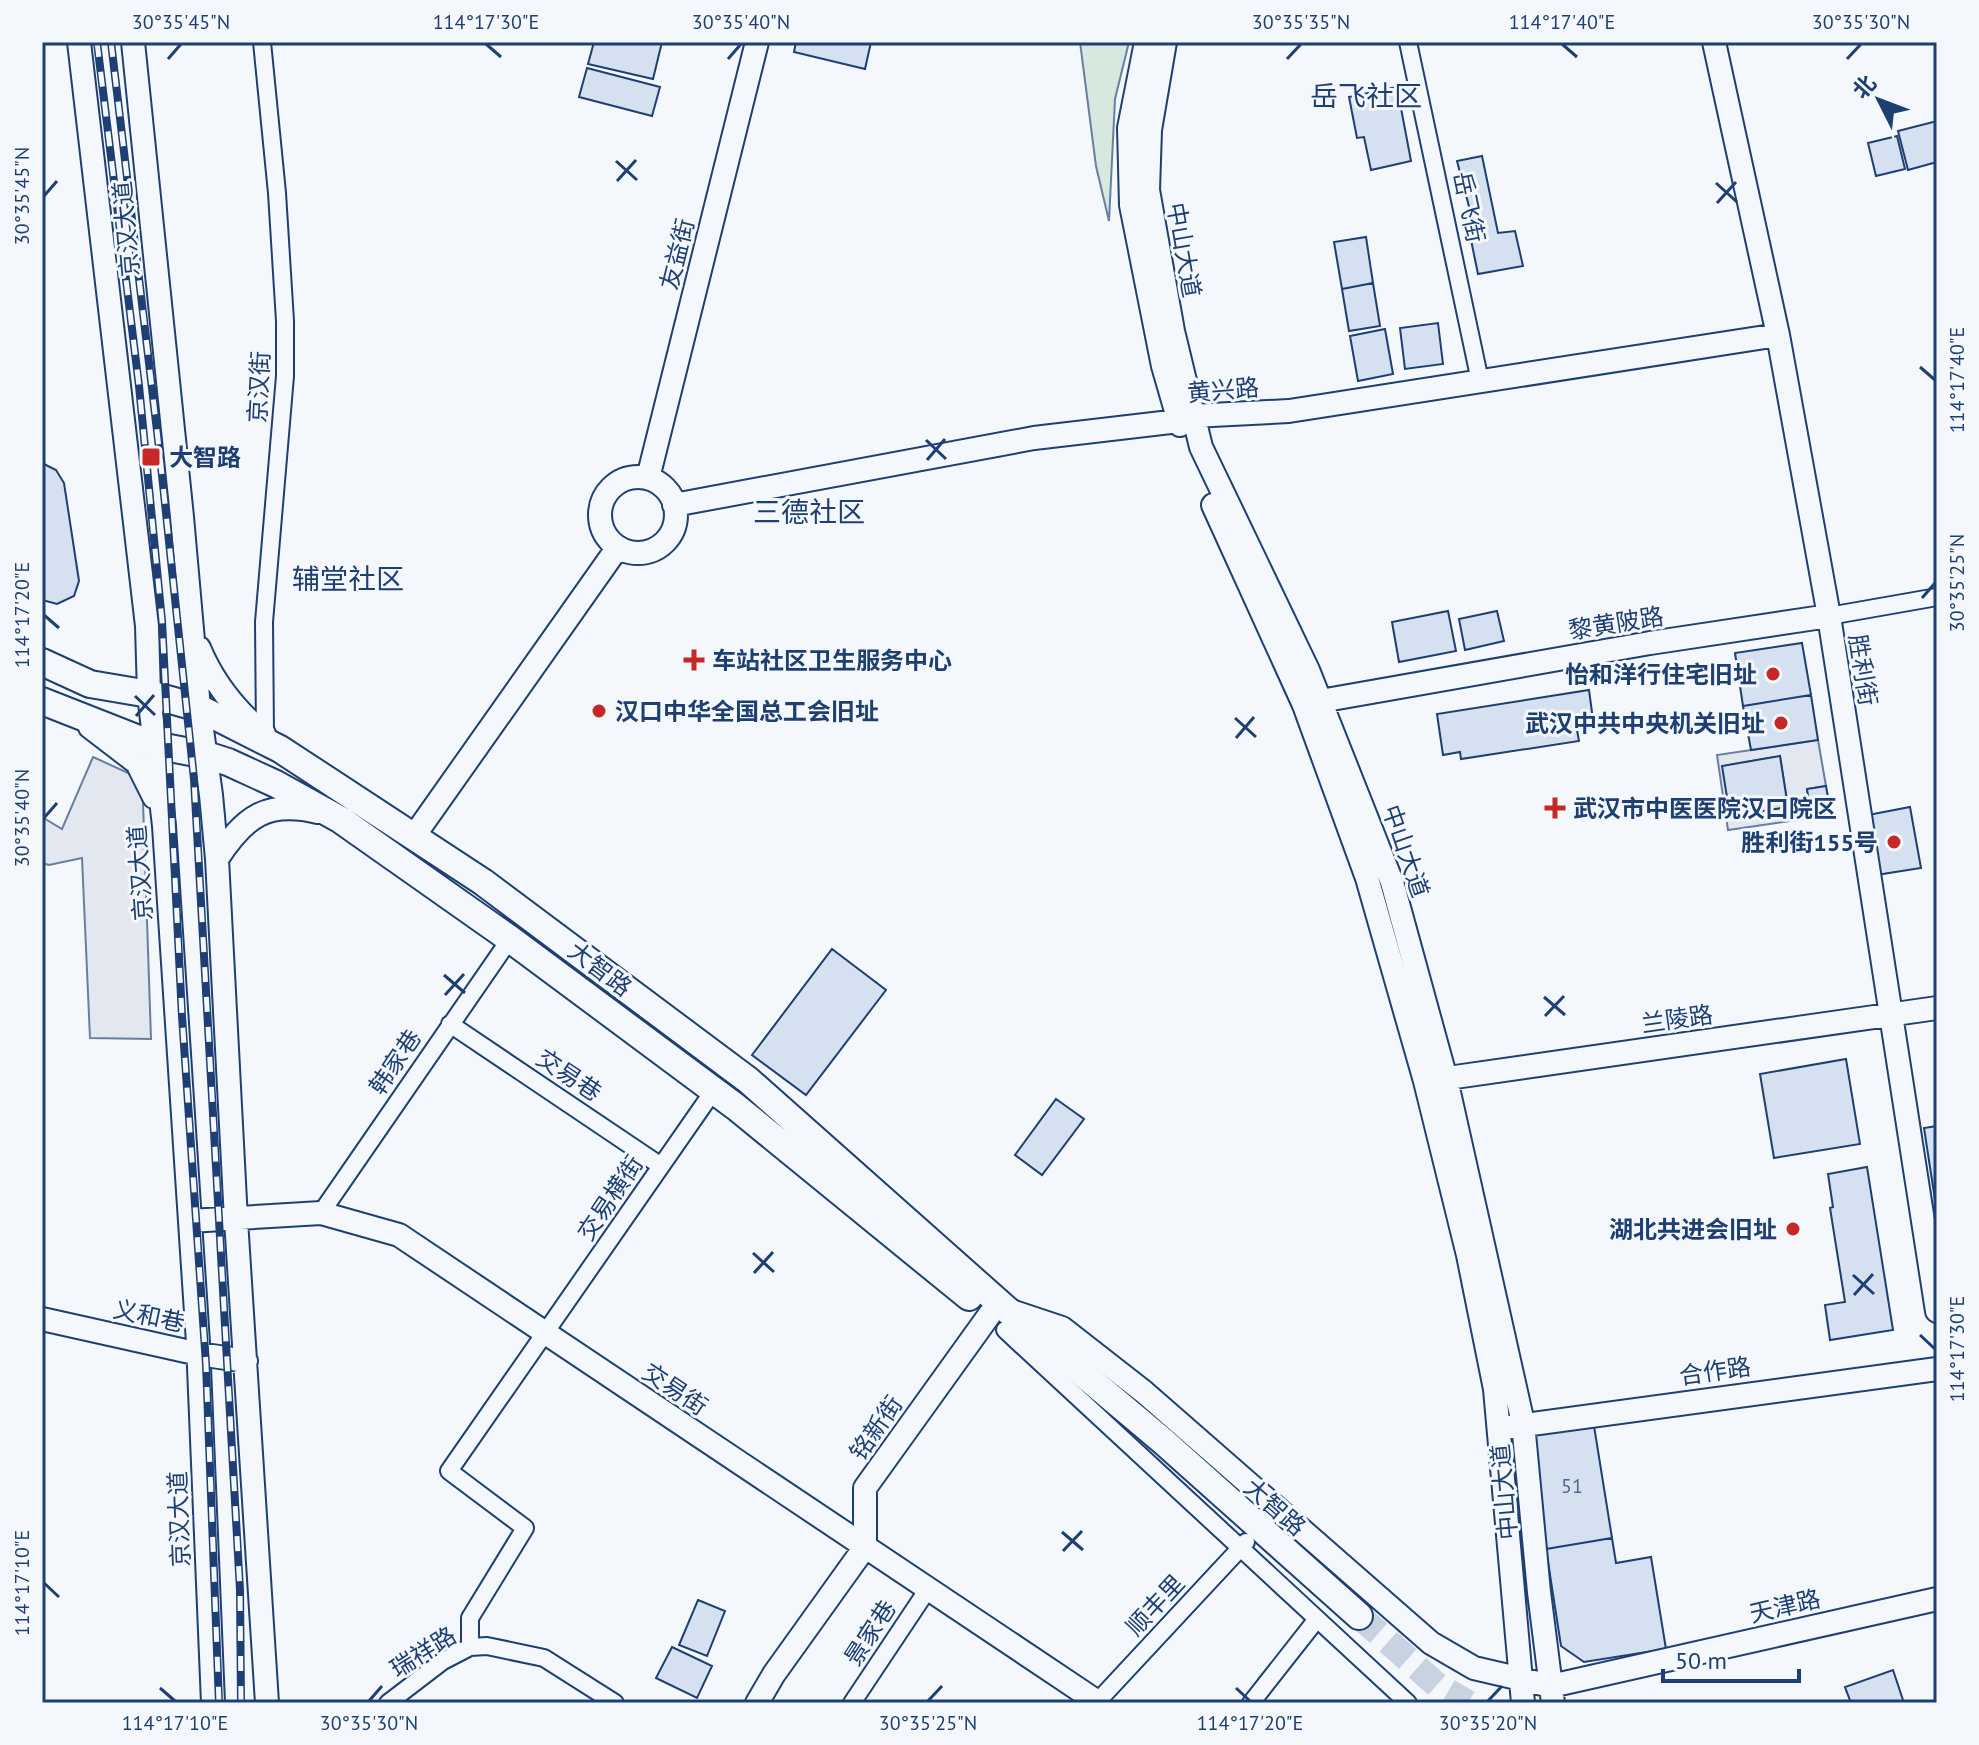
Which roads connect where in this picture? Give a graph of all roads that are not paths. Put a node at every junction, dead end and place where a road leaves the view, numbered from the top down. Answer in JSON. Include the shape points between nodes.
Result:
{"nodes":[{"id":1,"x":79,"y":42,"type":"edge"},
{"id":2,"x":133,"y":42,"type":"edge"},
{"id":3,"x":262,"y":42,"type":"edge"},
{"id":4,"x":757,"y":42,"type":"edge"},
{"id":5,"x":1146,"y":42,"type":"edge"},
{"id":6,"x":1165,"y":42,"type":"edge"},
{"id":7,"x":1408,"y":42,"type":"edge"},
{"id":8,"x":1714,"y":42,"type":"edge"},
{"id":9,"x":1778,"y":335,"type":"junction"},
{"id":10,"x":1480,"y":381,"type":"junction"},
{"id":11,"x":1185,"y":418,"type":"junction"},
{"id":12,"x":648,"y":478,"type":"junction"},
{"id":13,"x":674,"y":505,"type":"junction"},
{"id":14,"x":618,"y":547,"type":"junction"},
{"id":15,"x":1937,"y":597,"type":"edge"},
{"id":16,"x":1829,"y":616,"type":"junction"},
{"id":17,"x":191,"y":629,"type":"junction"},
{"id":18,"x":42,"y":662,"type":"edge"},
{"id":19,"x":149,"y":694,"type":"junction"},
{"id":20,"x":1312,"y":702,"type":"junction"},
{"id":21,"x":48,"y":704,"type":"edge"},
{"id":22,"x":199,"y":708,"type":"junction"},
{"id":23,"x":265,"y":735,"type":"joint"},
{"id":24,"x":154,"y":745,"type":"junction"},
{"id":25,"x":206,"y":755,"type":"junction"},
{"id":26,"x":341,"y":820,"type":"junction"},
{"id":27,"x":163,"y":821,"type":"junction"},
{"id":28,"x":414,"y":836,"type":"junction"},
{"id":29,"x":217,"y":859,"type":"junction"},
{"id":30,"x":510,"y":939,"type":"junction"},
{"id":31,"x":1937,"y":1008,"type":"edge"},
{"id":32,"x":1889,"y":1014,"type":"junction"},
{"id":33,"x":450,"y":1024,"type":"junction"},
{"id":34,"x":1436,"y":1080,"type":"junction"},
{"id":35,"x":714,"y":1090,"type":"junction"},
{"id":36,"x":661,"y":1166,"type":"junction"},
{"id":37,"x":321,"y":1213,"type":"junction"},
{"id":38,"x":236,"y":1220,"type":"junction"},
{"id":39,"x":190,"y":1221,"type":"junction"},
{"id":40,"x":1937,"y":1311,"type":"edge"},
{"id":41,"x":1001,"y":1318,"type":"junction"},
{"id":42,"x":42,"y":1319,"type":"edge"},
{"id":43,"x":546,"y":1334,"type":"junction"},
{"id":44,"x":199,"y":1354,"type":"junction"},
{"id":45,"x":246,"y":1361,"type":"junction"},
{"id":46,"x":1937,"y":1369,"type":"edge"},
{"id":47,"x":1523,"y":1423,"type":"junction"},
{"id":48,"x":1500,"y":1429,"type":"junction"},
{"id":49,"x":1244,"y":1544,"type":"junction"},
{"id":50,"x":865,"y":1547,"type":"junction"},
{"id":51,"x":928,"y":1589,"type":"junction"},
{"id":52,"x":1937,"y":1599,"type":"edge"},
{"id":53,"x":1317,"y":1619,"type":"junction"},
{"id":54,"x":470,"y":1647,"type":"junction"},
{"id":55,"x":1521,"y":1679,"type":"junction"},
{"id":56,"x":1552,"y":1694,"type":"edge"},
{"id":57,"x":1098,"y":1702,"type":"edge"},
{"id":58,"x":213,"y":1703,"type":"edge"},
{"id":59,"x":267,"y":1703,"type":"edge"},
{"id":60,"x":388,"y":1703,"type":"edge"},
{"id":61,"x":615,"y":1703,"type":"edge"},
{"id":62,"x":757,"y":1703,"type":"edge"},
{"id":63,"x":852,"y":1703,"type":"edge"},
{"id":64,"x":1251,"y":1703,"type":"edge"},
{"id":65,"x":1408,"y":1703,"type":"edge"},
{"id":66,"x":1523,"y":1703,"type":"edge"}],
"edges":[{"from":1,"to":19,"type":"street","name":"京汉大道","via":[[146,611]]},
{"from":2,"to":17,"type":"street","name":"京汉大道"},
{"from":3,"to":23,"type":"street","name":"京汉街","via":[[285,321],[264,622]]},
{"from":4,"to":12,"type":"street","name":"友益街"},
{"from":5,"to":11,"type":"street","name":"中山大道","via":[[1129,128],[1131,205],[1163,366]]},
{"from":6,"to":11,"type":"street","name":"中山大道","via":[[1150,130],[1148,190]]},
{"from":7,"to":10,"type":"street","name":"岳飞街"},
{"from":8,"to":9,"type":"street","name":"胜利街"},
{"from":9,"to":10,"type":"street","name":"黄兴路"},
{"from":9,"to":16,"type":"street","name":"胜利街"},
{"from":10,"to":11,"type":"street","name":"黄兴路","via":[[1289,411]]},
{"from":11,"to":13,"type":"street","name":"黄兴路","via":[[1034,438]]},
{"from":11,"to":20,"type":"street","name":"中山大道","via":[[1192,460]]},
{"from":12,"to":13,"type":"street","via":[[669,493]]},
{"from":12,"to":14,"type":"street","via":[[622,480],[604,497],[601,523]]},
{"from":13,"to":14,"type":"street","via":[[667,540],[644,552]]},
{"from":14,"to":28,"type":"street"},
{"from":15,"to":16,"type":"street","name":"黎黄陂路"},
{"from":16,"to":20,"type":"street","name":"黎黄陂路"},
{"from":16,"to":32,"type":"street","name":"胜利街"},
{"from":17,"to":22,"type":"street","name":"京汉大道"},
{"from":17,"to":23,"type":"street","via":[[231,703]]},
{"from":18,"to":19,"type":"main road","name":"大智路","via":[[90,684]]},
{"from":19,"to":22,"type":"main road","name":"大智路"},
{"from":19,"to":24,"type":"street","name":"京汉大道"},
{"from":20,"to":34,"type":"street","name":"中山大道"},
{"from":21,"to":24,"type":"main road","name":"大智路"},
{"from":21,"to":27,"type":"street","via":[[99,732],[137,763]]},
{"from":22,"to":25,"type":"street","name":"京汉大道"},
{"from":22,"to":28,"type":"main road","name":"大智路","via":[[280,749]]},
{"from":24,"to":25,"type":"main road","name":"大智路"},
{"from":24,"to":27,"type":"street","name":"京汉大道"},
{"from":25,"to":26,"type":"main road","name":"大智路","via":[[276,784]]},
{"from":25,"to":29,"type":"street","name":"京汉大道"},
{"from":26,"to":29,"type":"street","via":[[301,808],[271,808],[244,825]]},
{"from":26,"to":30,"type":"main road","name":"大智路"},
{"from":27,"to":39,"type":"street","name":"京汉大道"},
{"from":28,"to":41,"type":"main road","name":"大智路","via":[[748,1080]]},
{"from":29,"to":38,"type":"street","name":"京汉大道"},
{"from":30,"to":33,"type":"street","name":"韩家巷"},
{"from":30,"to":35,"type":"main road","name":"大智路"},
{"from":31,"to":32,"type":"street","name":"兰陵路"},
{"from":32,"to":34,"type":"street","name":"兰陵路"},
{"from":32,"to":40,"type":"street","name":"胜利街"},
{"from":33,"to":36,"type":"street","name":"交易巷"},
{"from":33,"to":37,"type":"street","name":"韩家巷"},
{"from":34,"to":47,"type":"street","name":"中山大道"},
{"from":34,"to":48,"type":"street","name":"中山大道"},
{"from":35,"to":36,"type":"street","name":"交易横街"},
{"from":35,"to":41,"type":"main road","name":"大智路"},
{"from":36,"to":43,"type":"street","name":"交易横街"},
{"from":37,"to":38,"type":"street","name":"交易街"},
{"from":37,"to":43,"type":"street","name":"交易街","via":[[399,1235]]},
{"from":38,"to":39,"type":"street","name":"交易街"},
{"from":38,"to":45,"type":"street","name":"京汉大道"},
{"from":39,"to":44,"type":"street","name":"京汉大道"},
{"from":41,"to":49,"type":"main road","name":"大智路","via":[[1195,1491]]},
{"from":41,"to":49,"type":"main road","name":"大智路","via":[[1164,1442],[1352,1621]]},
{"from":41,"to":50,"type":"street","name":"铭新街","via":[[865,1488]]},
{"from":41,"to":55,"type":"street","name":"大智路","via":[[1062,1328],[1144,1392],[1431,1643],[1474,1668]]},
{"from":42,"to":44,"type":"street","name":"义和巷"},
{"from":43,"to":50,"type":"street","name":"交易街"},
{"from":43,"to":54,"type":"street","name":"交易横街","via":[[449,1471],[525,1528],[470,1618]]},
{"from":44,"to":45,"type":"street","name":"义和巷"},
{"from":44,"to":58,"type":"street","name":"京汉大道"},
{"from":45,"to":59,"type":"street","name":"京汉大道"},
{"from":46,"to":47,"type":"street","name":"合作路"},
{"from":47,"to":48,"type":"street","name":"合作路"},
{"from":47,"to":56,"type":"street","name":"中山大道"},
{"from":48,"to":55,"type":"street","name":"中山大道"},
{"from":49,"to":53,"type":"street","name":"大智路"},
{"from":49,"to":57,"type":"street","name":"顺丰里"},
{"from":50,"to":51,"type":"street","name":"交易街"},
{"from":50,"to":62,"type":"street"},
{"from":51,"to":57,"type":"street","name":"交易街"},
{"from":51,"to":63,"type":"street","name":"景家巷"},
{"from":52,"to":56,"type":"street","name":"天津路"},
{"from":53,"to":64,"type":"street"},
{"from":53,"to":65,"type":"street","name":"大智路"},
{"from":54,"to":60,"type":"street","name":"瑞祥路"},
{"from":54,"to":61,"type":"street","name":"瑞祥路","via":[[544,1658]]},
{"from":55,"to":56,"type":"street","name":"大智路"},
{"from":55,"to":66,"type":"street","name":"中山大道"}]}
